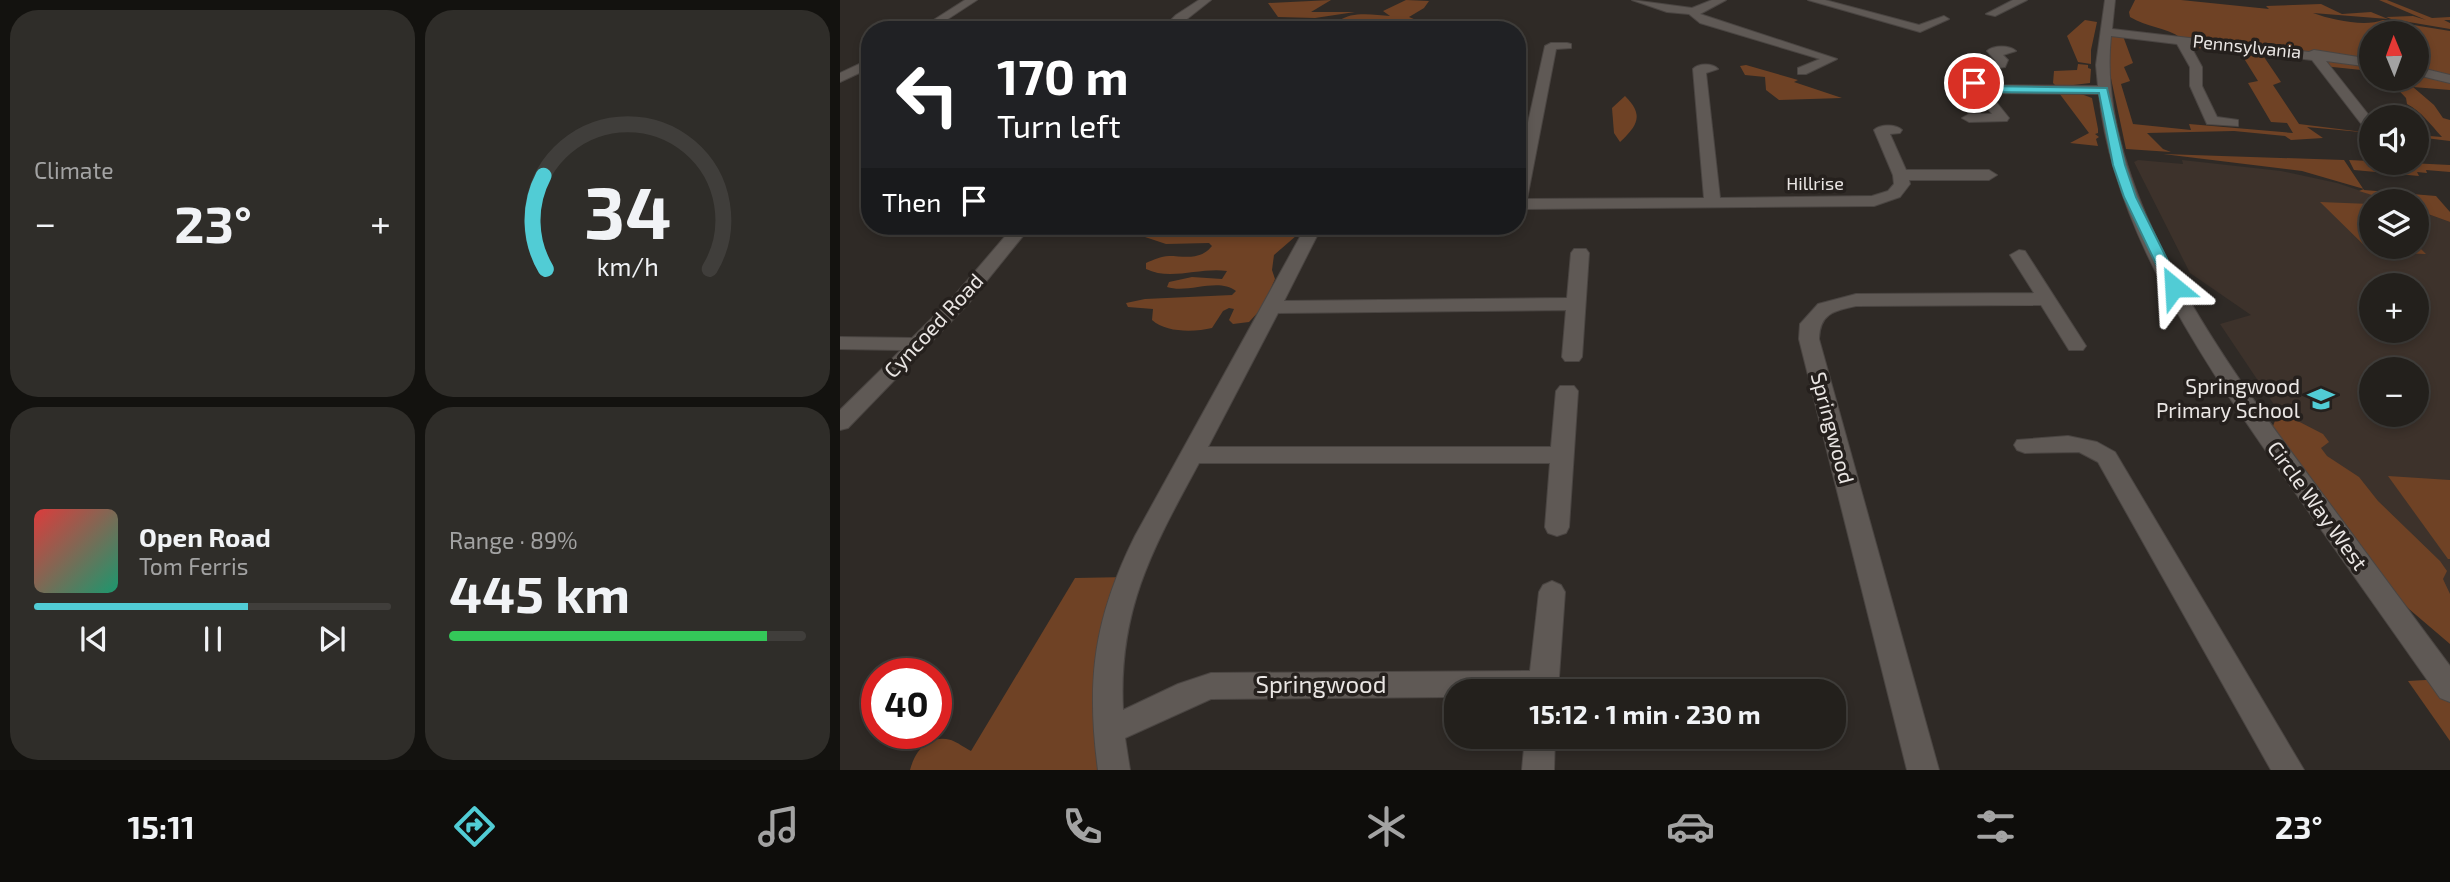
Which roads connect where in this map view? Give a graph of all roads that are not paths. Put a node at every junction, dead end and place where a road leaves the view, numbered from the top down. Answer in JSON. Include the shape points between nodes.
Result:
{"nodes":[{"id":1,"x":972,"y":0,"type":"edge"},
{"id":2,"x":1206,"y":0,"type":"edge"},
{"id":3,"x":1637,"y":0,"type":"edge"},
{"id":4,"x":1721,"y":0,"type":"edge"},
{"id":5,"x":1812,"y":0,"type":"edge"},
{"id":6,"x":1988,"y":0,"type":"edge"},
{"id":7,"x":2022,"y":0,"type":"edge"},
{"id":8,"x":2110,"y":0,"type":"edge"},
{"id":9,"x":2010,"y":5,"type":"junction"},
{"id":10,"x":1693,"y":11,"type":"junction"},
{"id":11,"x":1991,"y":14,"type":"dead end"},
{"id":12,"x":1944,"y":19,"type":"dead end"},
{"id":13,"x":938,"y":21,"type":"edge"},
{"id":14,"x":1176,"y":21,"type":"edge"},
{"id":15,"x":2106,"y":32,"type":"junction"},
{"id":16,"x":2181,"y":40,"type":"junction"},
{"id":17,"x":1567,"y":46,"type":"dead end"},
{"id":18,"x":2010,"y":51,"type":"dead end"},
{"id":19,"x":2314,"y":54,"type":"junction"},
{"id":20,"x":2359,"y":61,"type":"edge"},
{"id":21,"x":861,"y":68,"type":"edge"},
{"id":22,"x":1712,"y":69,"type":"dead end"},
{"id":23,"x":1802,"y":71,"type":"dead end"},
{"id":24,"x":2429,"y":74,"type":"edge"},
{"id":25,"x":840,"y":78,"type":"edge"},
{"id":26,"x":2450,"y":79,"type":"edge"},
{"id":27,"x":1979,"y":89,"type":"junction"},
{"id":28,"x":2104,"y":90,"type":"junction"},
{"id":29,"x":2359,"y":112,"type":"edge"},
{"id":30,"x":1969,"y":118,"type":"dead end"},
{"id":31,"x":2233,"y":123,"type":"dead end"},
{"id":32,"x":1895,"y":130,"type":"dead end"},
{"id":33,"x":1526,"y":166,"type":"edge"},
{"id":34,"x":1901,"y":175,"type":"junction"},
{"id":35,"x":1989,"y":175,"type":"dead end"},
{"id":36,"x":1713,"y":203,"type":"junction"},
{"id":37,"x":1526,"y":204,"type":"edge"},
{"id":38,"x":1015,"y":235,"type":"edge"},
{"id":39,"x":1309,"y":235,"type":"edge"},
{"id":40,"x":1580,"y":253,"type":"dead end"},
{"id":41,"x":2019,"y":255,"type":"dead end"},
{"id":42,"x":2048,"y":299,"type":"junction"},
{"id":43,"x":1577,"y":304,"type":"junction"},
{"id":44,"x":1271,"y":307,"type":"junction"},
{"id":45,"x":840,"y":343,"type":"edge"},
{"id":46,"x":919,"y":344,"type":"junction"},
{"id":47,"x":2076,"y":346,"type":"dead end"},
{"id":48,"x":1572,"y":357,"type":"dead end"},
{"id":49,"x":1567,"y":391,"type":"dead end"},
{"id":50,"x":840,"y":423,"type":"edge"},
{"id":51,"x":2025,"y":444,"type":"dead end"},
{"id":52,"x":1192,"y":454,"type":"junction"},
{"id":53,"x":1561,"y":455,"type":"junction"},
{"id":54,"x":1557,"y":527,"type":"dead end"},
{"id":55,"x":1552,"y":592,"type":"dead end"},
{"id":56,"x":1544,"y":679,"type":"edge"},
{"id":57,"x":2447,"y":682,"type":"edge"},
{"id":58,"x":1444,"y":687,"type":"edge"},
{"id":59,"x":1109,"y":731,"type":"junction"},
{"id":60,"x":1539,"y":749,"type":"edge"},
{"id":61,"x":1114,"y":770,"type":"edge"},
{"id":62,"x":1538,"y":770,"type":"edge"},
{"id":63,"x":1923,"y":770,"type":"edge"},
{"id":64,"x":2288,"y":770,"type":"edge"}],
"edges":[{"from":1,"to":13,"type":"street"},
{"from":2,"to":14,"type":"street"},
{"from":3,"to":10,"type":"street"},
{"from":4,"to":10,"type":"street"},
{"from":5,"to":12,"type":"street","via":[[1920,29]]},
{"from":6,"to":9,"type":"street"},
{"from":7,"to":9,"type":"street"},
{"from":8,"to":15,"type":"street","name":"Circle Way West"},
{"from":9,"to":11,"type":"street"},
{"from":10,"to":23,"type":"street","via":[[1704,21],[1831,59]]},
{"from":15,"to":16,"type":"street","name":"Pennsylvania"},
{"from":15,"to":28,"type":"street","name":"Circle Way West"},
{"from":16,"to":19,"type":"street","name":"Pennsylvania"},
{"from":16,"to":31,"type":"street","name":"Pennsylvania","via":[[2196,67],[2196,86],[2212,121]]},
{"from":17,"to":33,"type":"street","name":"Hillrise","via":[[1551,46]]},
{"from":18,"to":27,"type":"street","via":[[1993,51],[2001,64],[1965,70]]},
{"from":19,"to":20,"type":"street","name":"Pennsylvania"},
{"from":19,"to":29,"type":"street","name":"Pennsylvania"},
{"from":21,"to":25,"type":"street"},
{"from":22,"to":36,"type":"street","via":[[1699,69],[1708,121],[1706,148]]},
{"from":24,"to":26,"type":"street"},
{"from":27,"to":28,"type":"street"},
{"from":27,"to":30,"type":"street","via":[[2002,118]]},
{"from":28,"to":57,"type":"street","name":"Circle Way West","via":[[2112,140],[2130,197],[2196,326],[2259,425]]},
{"from":32,"to":34,"type":"street","via":[[1881,130]]},
{"from":34,"to":35,"type":"street"},
{"from":34,"to":36,"type":"street","name":"Hillrise","via":[[1902,184],[1894,194],[1865,202]]},
{"from":36,"to":37,"type":"street","name":"Hillrise"},
{"from":38,"to":46,"type":"street","name":"Cyncoed Road"},
{"from":39,"to":44,"type":"street"},
{"from":40,"to":43,"type":"street"},
{"from":41,"to":42,"type":"street"},
{"from":42,"to":47,"type":"street"},
{"from":42,"to":63,"type":"street","name":"Springwood","via":[[1856,300],[1825,308],[1810,324],[1809,340]]},
{"from":43,"to":44,"type":"street"},
{"from":43,"to":48,"type":"street"},
{"from":44,"to":52,"type":"street"},
{"from":45,"to":46,"type":"street"},
{"from":46,"to":50,"type":"street","name":"Cyncoed Road"},
{"from":49,"to":53,"type":"street"},
{"from":51,"to":64,"type":"street","via":[[2087,446],[2107,457]]},
{"from":52,"to":53,"type":"street"},
{"from":52,"to":59,"type":"street","via":[[1137,556],[1118,610],[1108,664]]},
{"from":53,"to":54,"type":"street"},
{"from":55,"to":56,"type":"street","name":"Springwood"},
{"from":58,"to":59,"type":"street","name":"Springwood","via":[[1211,686]]},
{"from":59,"to":61,"type":"street"},
{"from":60,"to":62,"type":"street"}]}
